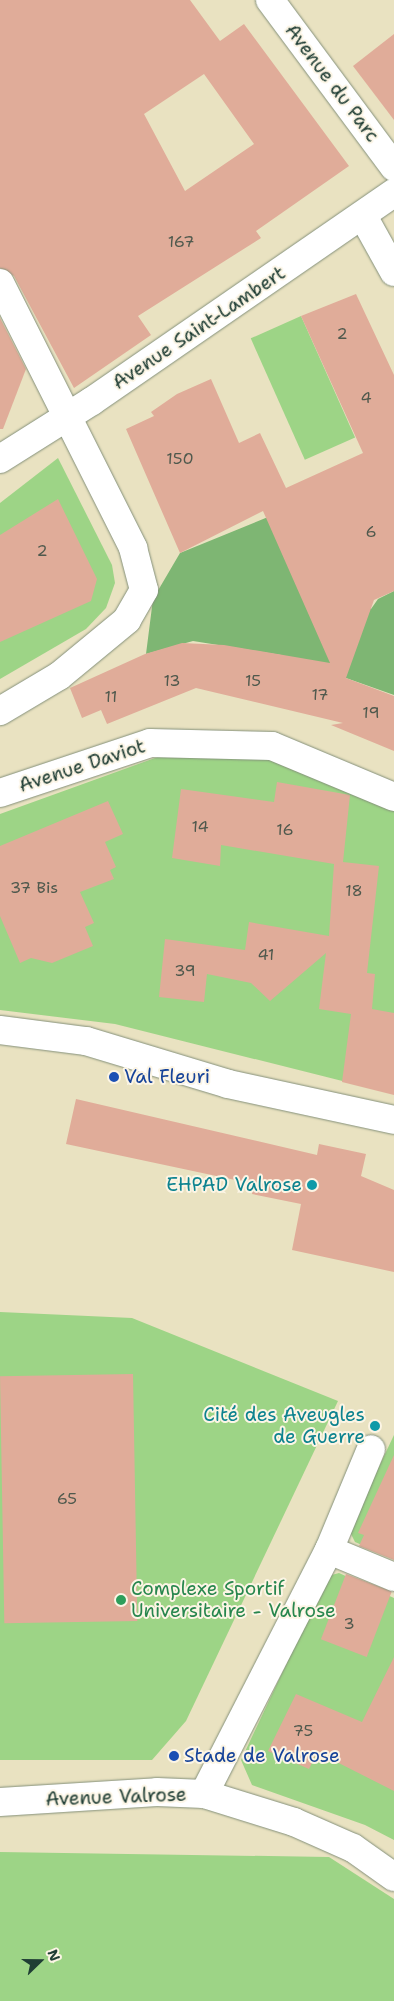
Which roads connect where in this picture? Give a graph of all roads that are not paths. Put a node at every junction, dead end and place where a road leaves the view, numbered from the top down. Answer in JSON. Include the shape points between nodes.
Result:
{"nodes":[{"id":1,"x":270,"y":0,"type":"edge"},
{"id":2,"x":394,"y":167,"type":"edge"},
{"id":3,"x":394,"y":193,"type":"edge"},
{"id":4,"x":363,"y":216,"type":"junction"},
{"id":5,"x":394,"y":272,"type":"edge"},
{"id":6,"x":0,"y":283,"type":"edge"},
{"id":7,"x":68,"y":417,"type":"junction"},
{"id":8,"x":0,"y":458,"type":"edge"},
{"id":9,"x":0,"y":711,"type":"edge"},
{"id":10,"x":0,"y":793,"type":"edge"},
{"id":11,"x":394,"y":797,"type":"edge"},
{"id":12,"x":0,"y":1030,"type":"edge"},
{"id":13,"x":394,"y":1120,"type":"edge"},
{"id":14,"x":371,"y":1449,"type":"dead end"},
{"id":15,"x":329,"y":1550,"type":"junction"},
{"id":16,"x":394,"y":1577,"type":"edge"},
{"id":17,"x":204,"y":1794,"type":"junction"},
{"id":18,"x":0,"y":1802,"type":"edge"},
{"id":19,"x":394,"y":1877,"type":"edge"}],
"edges":[{"from":1,"to":2,"type":"street","name":"Avenue du Parc"},
{"from":3,"to":4,"type":"street","name":"Avenue Saint-Lambert"},
{"from":4,"to":5,"type":"street"},
{"from":4,"to":7,"type":"street","name":"Avenue Saint-Lambert"},
{"from":6,"to":7,"type":"street"},
{"from":7,"to":8,"type":"street","name":"Avenue Saint-Lambert"},
{"from":7,"to":9,"type":"street","via":[[133,548],[144,590],[127,620],[59,676]]},
{"from":10,"to":11,"type":"street","name":"Avenue Daviot","via":[[150,743],[272,746]]},
{"from":12,"to":13,"type":"street","via":[[86,1041],[228,1084]]},
{"from":14,"to":15,"type":"street"},
{"from":15,"to":16,"type":"street"},
{"from":15,"to":17,"type":"street"},
{"from":17,"to":18,"type":"street","name":"Avenue Valrose","via":[[157,1792]]},
{"from":17,"to":19,"type":"street","name":"Avenue Valrose","via":[[294,1822],[353,1848]]}]}
